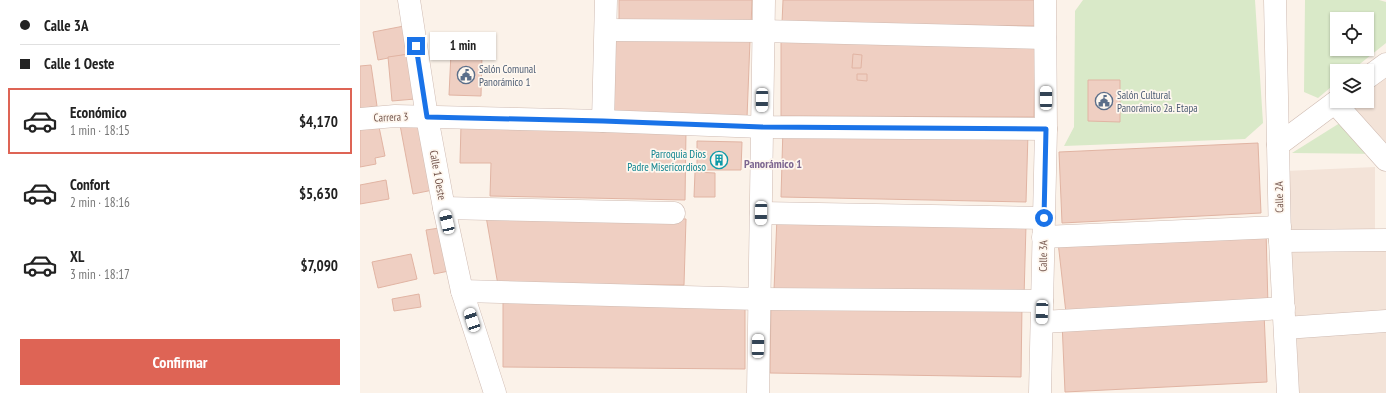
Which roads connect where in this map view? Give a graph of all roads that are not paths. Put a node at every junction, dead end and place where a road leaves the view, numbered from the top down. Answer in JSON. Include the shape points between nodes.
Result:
{"nodes":[{"id":1,"x":606,"y":0,"type":"edge"},
{"id":2,"x":764,"y":0,"type":"edge"},
{"id":3,"x":1045,"y":0,"type":"edge"},
{"id":4,"x":1275,"y":0,"type":"edge"},
{"id":5,"x":413,"y":1,"type":"edge"},
{"id":6,"x":606,"y":30,"type":"junction"},
{"id":7,"x":763,"y":31,"type":"junction"},
{"id":8,"x":1045,"y":38,"type":"junction"},
{"id":9,"x":1386,"y":64,"type":"edge"},
{"id":10,"x":1374,"y":73,"type":"edge"},
{"id":11,"x":1330,"y":106,"type":"edge"},
{"id":12,"x":1341,"y":108,"type":"edge"},
{"id":13,"x":427,"y":117,"type":"junction"},
{"id":14,"x":360,"y":119,"type":"edge"},
{"id":15,"x":603,"y":121,"type":"junction"},
{"id":16,"x":762,"y":127,"type":"junction"},
{"id":17,"x":1046,"y":129,"type":"junction"},
{"id":18,"x":1278,"y":145,"type":"junction"},
{"id":19,"x":1386,"y":160,"type":"edge"},
{"id":20,"x":444,"y":208,"type":"junction"},
{"id":21,"x":674,"y":213,"type":"dead end"},
{"id":22,"x":761,"y":213,"type":"junction"},
{"id":23,"x":1044,"y":228,"type":"junction"},
{"id":24,"x":1280,"y":234,"type":"junction"},
{"id":25,"x":1386,"y":240,"type":"edge"},
{"id":26,"x":462,"y":291,"type":"junction"},
{"id":27,"x":759,"y":299,"type":"junction"},
{"id":28,"x":1042,"y":312,"type":"junction"},
{"id":29,"x":1284,"y":318,"type":"junction"},
{"id":30,"x":1386,"y":321,"type":"edge"},
{"id":31,"x":495,"y":393,"type":"edge"},
{"id":32,"x":758,"y":393,"type":"edge"},
{"id":33,"x":1040,"y":393,"type":"edge"},
{"id":34,"x":1288,"y":393,"type":"edge"}],
"edges":[{"from":1,"to":6,"type":"street"},
{"from":2,"to":7,"type":"street"},
{"from":3,"to":8,"type":"street","name":"Calle 3A"},
{"from":4,"to":18,"type":"street","name":"Calle 2A"},
{"from":5,"to":13,"type":"street","name":"Calle 1 Oeste"},
{"from":6,"to":7,"type":"street"},
{"from":6,"to":15,"type":"street"},
{"from":7,"to":8,"type":"street"},
{"from":7,"to":16,"type":"street"},
{"from":8,"to":17,"type":"street","name":"Calle 3A"},
{"from":9,"to":10,"type":"street"},
{"from":11,"to":18,"type":"street"},
{"from":12,"to":19,"type":"street"},
{"from":13,"to":14,"type":"street","name":"Carrera 3"},
{"from":13,"to":15,"type":"street","name":"Carrera 3"},
{"from":13,"to":20,"type":"street","name":"Calle 1 Oeste"},
{"from":15,"to":16,"type":"street","name":"Carrera 3"},
{"from":16,"to":17,"type":"street","name":"Carrera 3"},
{"from":16,"to":22,"type":"street"},
{"from":17,"to":23,"type":"street","name":"Calle 3A"},
{"from":18,"to":24,"type":"street","name":"Calle 2A"},
{"from":20,"to":21,"type":"street"},
{"from":20,"to":26,"type":"street","name":"Calle 1 Oeste"},
{"from":22,"to":23,"type":"street"},
{"from":22,"to":27,"type":"street"},
{"from":23,"to":24,"type":"street"},
{"from":23,"to":28,"type":"street","name":"Calle 3A"},
{"from":24,"to":25,"type":"street"},
{"from":24,"to":29,"type":"street","name":"Calle 2A"},
{"from":26,"to":27,"type":"street"},
{"from":26,"to":31,"type":"street","name":"Calle 1 Oeste"},
{"from":27,"to":28,"type":"street"},
{"from":27,"to":32,"type":"street"},
{"from":28,"to":29,"type":"street"},
{"from":28,"to":33,"type":"street","name":"Calle 3A"},
{"from":29,"to":30,"type":"street"},
{"from":29,"to":34,"type":"street","name":"Calle 2A"}]}
